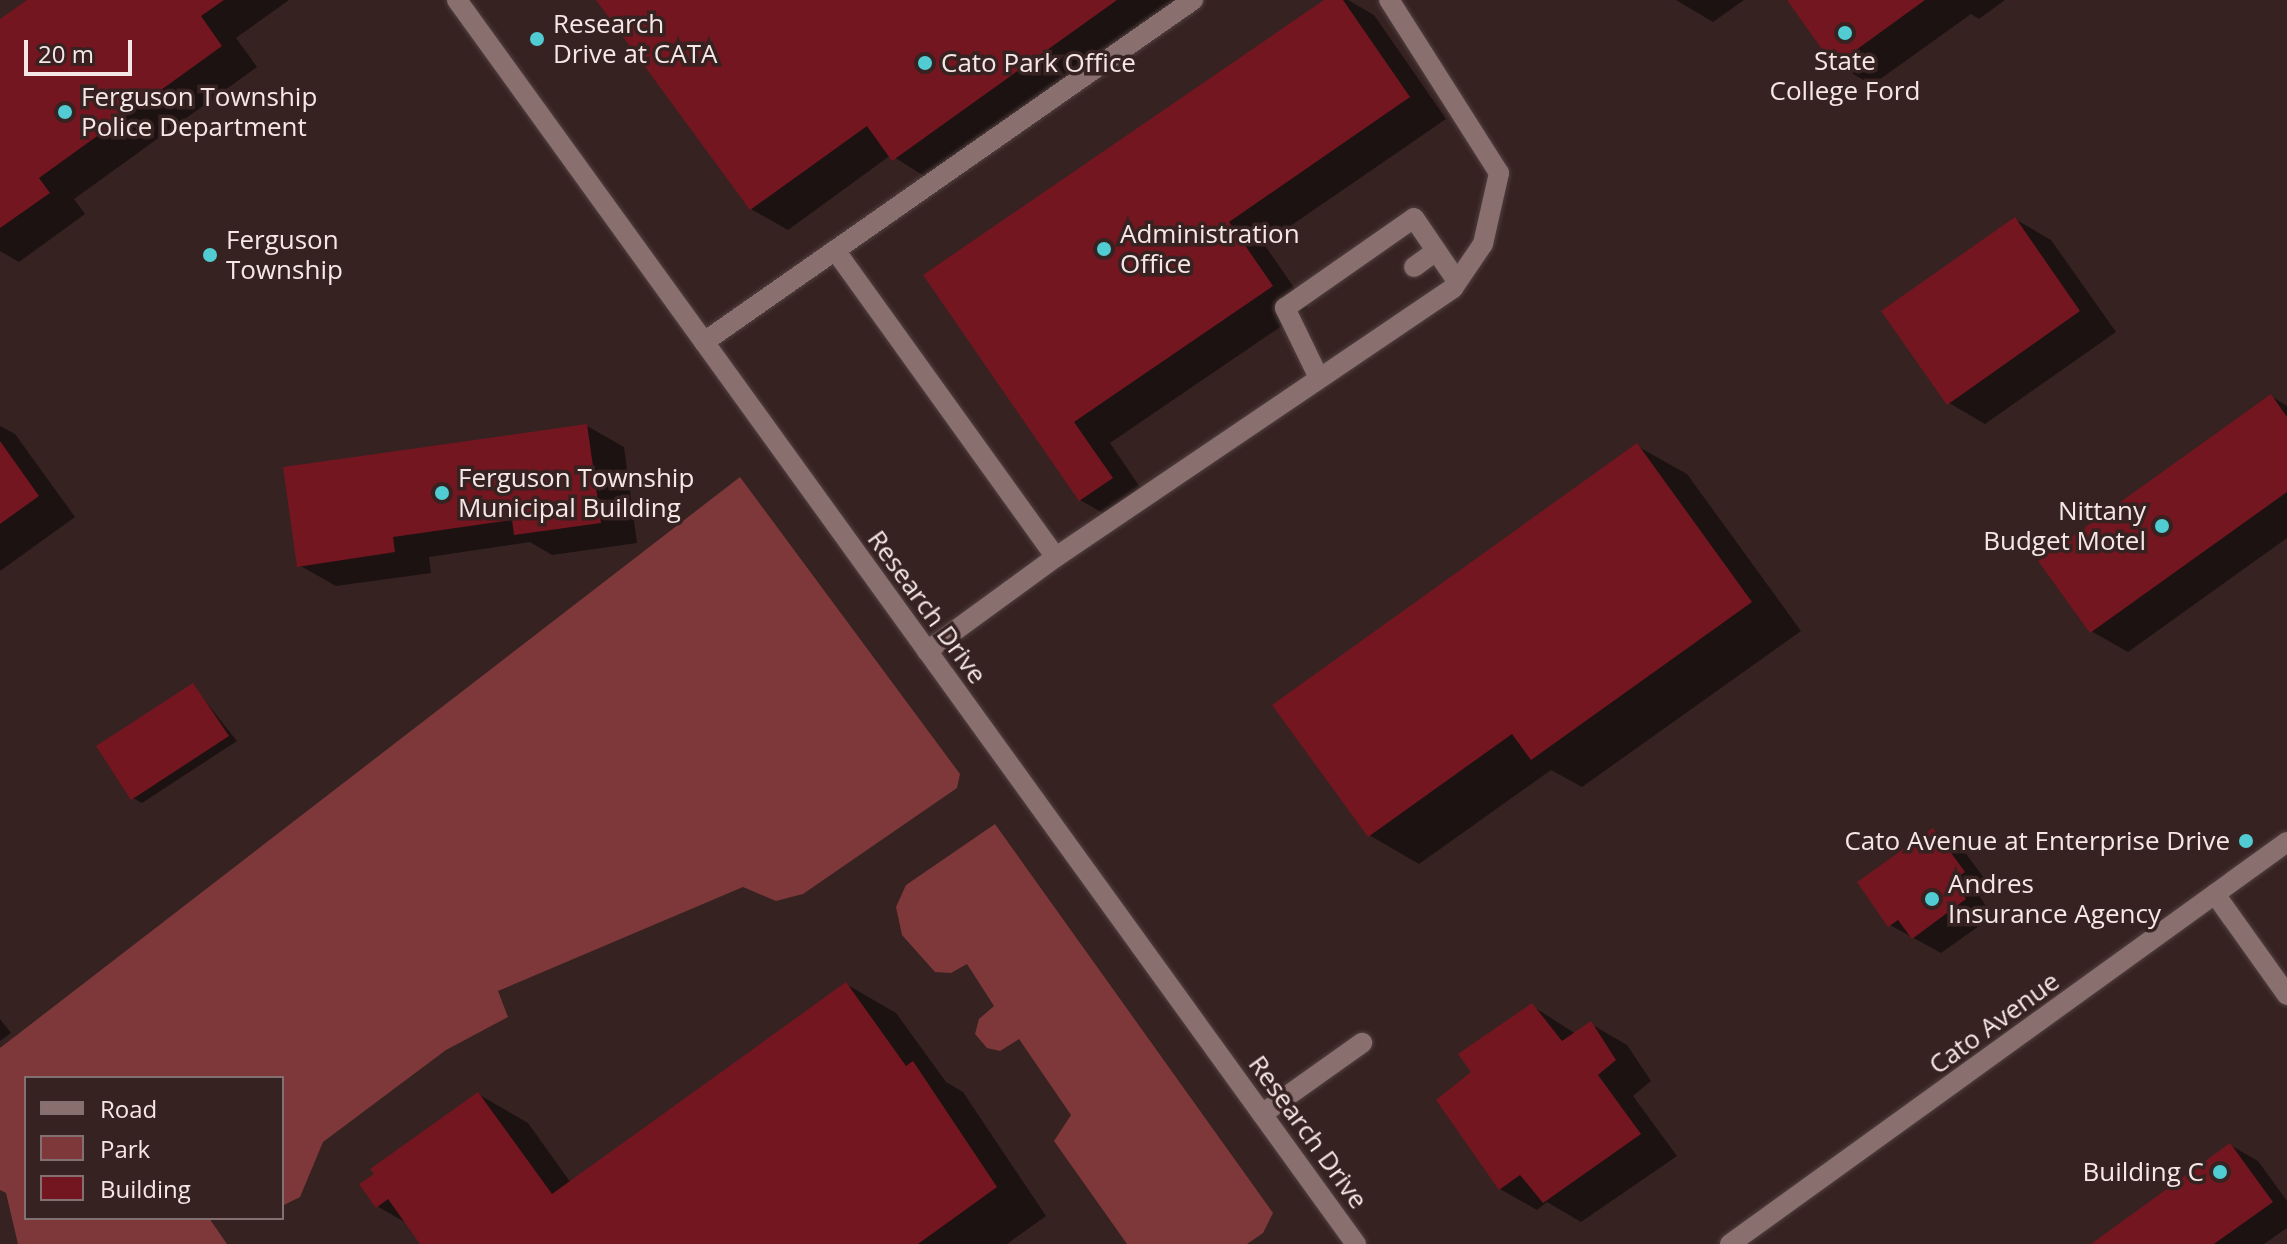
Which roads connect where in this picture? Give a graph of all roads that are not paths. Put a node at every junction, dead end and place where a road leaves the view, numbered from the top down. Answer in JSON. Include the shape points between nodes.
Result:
{"nodes":[{"id":1,"x":457,"y":0,"type":"edge"},
{"id":2,"x":1193,"y":0,"type":"edge"},
{"id":3,"x":1389,"y":0,"type":"edge"},
{"id":4,"x":835,"y":250,"type":"junction"},
{"id":5,"x":1436,"y":251,"type":"junction"},
{"id":6,"x":1414,"y":267,"type":"dead end"},
{"id":7,"x":1457,"y":281,"type":"junction"},
{"id":8,"x":704,"y":342,"type":"junction"},
{"id":9,"x":1319,"y":378,"type":"junction"},
{"id":10,"x":1056,"y":557,"type":"junction"},
{"id":11,"x":927,"y":651,"type":"junction"},
{"id":12,"x":2287,"y":842,"type":"edge"},
{"id":13,"x":2215,"y":894,"type":"junction"},
{"id":14,"x":2287,"y":995,"type":"edge"},
{"id":15,"x":1362,"y":1043,"type":"dead end"},
{"id":16,"x":1262,"y":1114,"type":"junction"},
{"id":17,"x":1356,"y":1244,"type":"edge"},
{"id":18,"x":1730,"y":1244,"type":"edge"}],
"edges":[{"from":1,"to":8,"type":"street","name":"Research Drive"},
{"from":2,"to":4,"type":"street"},
{"from":3,"to":7,"type":"street","via":[[1499,173],[1483,244]]},
{"from":4,"to":8,"type":"street"},
{"from":4,"to":10,"type":"street"},
{"from":5,"to":6,"type":"street"},
{"from":5,"to":7,"type":"street"},
{"from":5,"to":9,"type":"street","via":[[1414,218],[1285,308],[1310,339]]},
{"from":7,"to":9,"type":"street"},
{"from":8,"to":11,"type":"street","name":"Research Drive"},
{"from":9,"to":10,"type":"street"},
{"from":10,"to":11,"type":"street"},
{"from":11,"to":16,"type":"street","name":"Research Drive"},
{"from":12,"to":13,"type":"street","name":"Cato Avenue"},
{"from":13,"to":14,"type":"street"},
{"from":13,"to":18,"type":"street","name":"Cato Avenue"},
{"from":15,"to":16,"type":"street"},
{"from":16,"to":17,"type":"street","name":"Research Drive"}]}
